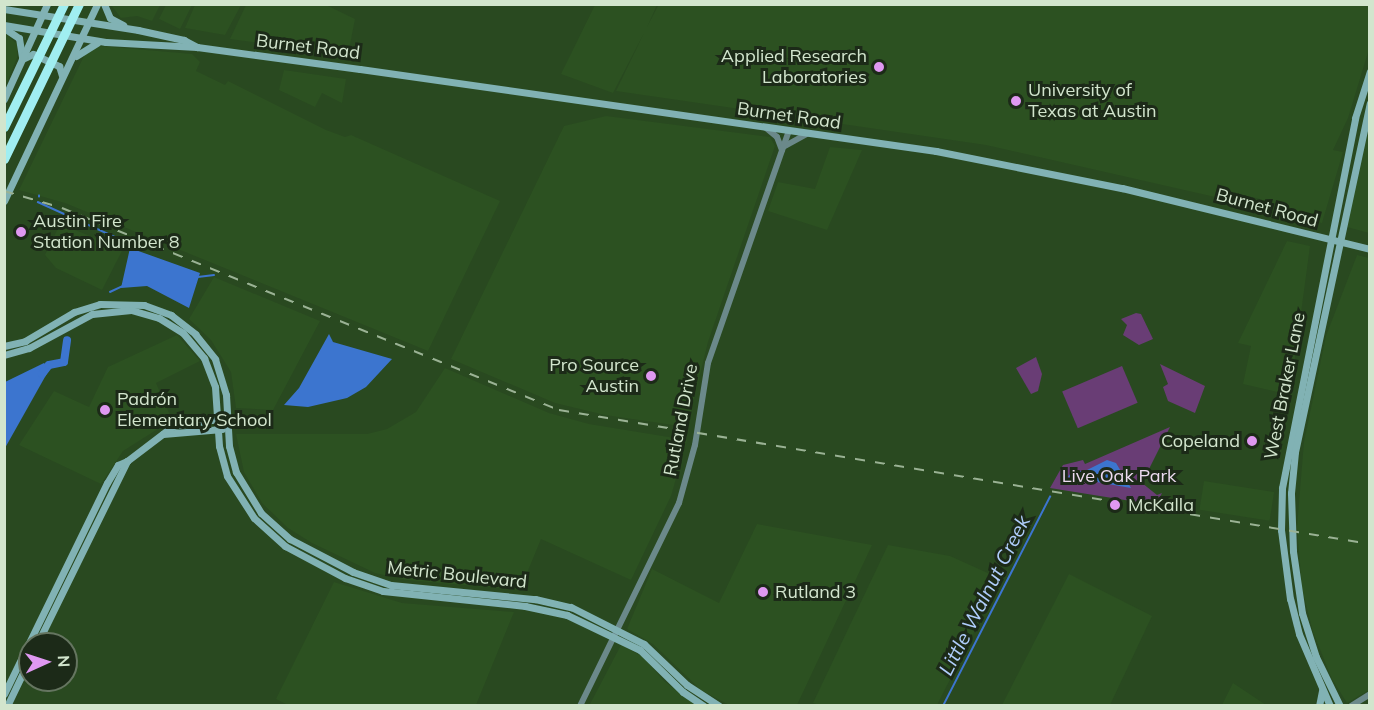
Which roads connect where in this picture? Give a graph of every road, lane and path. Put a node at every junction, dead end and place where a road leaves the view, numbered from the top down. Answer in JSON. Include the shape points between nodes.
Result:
{"nodes":[{"id":1,"x":47,"y":4,"type":"edge"},
{"id":2,"x":64,"y":4,"type":"edge"},
{"id":3,"x":79,"y":4,"type":"edge"},
{"id":4,"x":97,"y":4,"type":"edge"},
{"id":5,"x":104,"y":4,"type":"edge"},
{"id":6,"x":4,"y":9,"type":"edge"},
{"id":7,"x":43,"y":14,"type":"junction"},
{"id":8,"x":89,"y":22,"type":"junction"},
{"id":9,"x":4,"y":27,"type":"edge"},
{"id":10,"x":128,"y":28,"type":"junction"},
{"id":11,"x":35,"y":30,"type":"junction"},
{"id":12,"x":82,"y":39,"type":"junction"},
{"id":13,"x":101,"y":41,"type":"junction"},
{"id":14,"x":197,"y":47,"type":"junction"},
{"id":15,"x":22,"y":58,"type":"junction"},
{"id":16,"x":72,"y":59,"type":"junction"},
{"id":17,"x":1370,"y":70,"type":"edge"},
{"id":18,"x":62,"y":79,"type":"junction"},
{"id":19,"x":4,"y":99,"type":"edge"},
{"id":20,"x":1370,"y":103,"type":"edge"},
{"id":21,"x":4,"y":127,"type":"edge"},
{"id":22,"x":766,"y":128,"type":"junction"},
{"id":23,"x":789,"y":131,"type":"junction"},
{"id":24,"x":808,"y":133,"type":"junction"},
{"id":25,"x":782,"y":152,"type":"junction"},
{"id":26,"x":4,"y":159,"type":"edge"},
{"id":27,"x":4,"y":201,"type":"edge"},
{"id":28,"x":1335,"y":241,"type":"junction"},
{"id":29,"x":1370,"y":249,"type":"edge"},
{"id":30,"x":79,"y":314,"type":"junction"},
{"id":31,"x":190,"y":335,"type":"junction"},
{"id":32,"x":4,"y":346,"type":"edge"},
{"id":33,"x":4,"y":355,"type":"edge"},
{"id":34,"x":218,"y":419,"type":"junction"},
{"id":35,"x":228,"y":419,"type":"junction"},
{"id":36,"x":218,"y":429,"type":"junction"},
{"id":37,"x":228,"y":429,"type":"junction"},
{"id":38,"x":163,"y":434,"type":"junction"},
{"id":39,"x":105,"y":495,"type":"junction"},
{"id":40,"x":276,"y":534,"type":"junction"},
{"id":41,"x":1299,"y":596,"type":"junction"},
{"id":42,"x":1290,"y":599,"type":"junction"},
{"id":43,"x":42,"y":632,"type":"edge"},
{"id":44,"x":615,"y":632,"type":"junction"},
{"id":45,"x":9,"y":686,"type":"edge"},
{"id":46,"x":687,"y":690,"type":"junction"},
{"id":47,"x":1322,"y":690,"type":"junction"},
{"id":48,"x":4,"y":693,"type":"edge"},
{"id":49,"x":1370,"y":694,"type":"edge"},
{"id":50,"x":7,"y":705,"type":"edge"},
{"id":51,"x":580,"y":705,"type":"edge"},
{"id":52,"x":704,"y":705,"type":"edge"},
{"id":53,"x":719,"y":705,"type":"edge"},
{"id":54,"x":1319,"y":705,"type":"edge"},
{"id":55,"x":1330,"y":705,"type":"edge"},
{"id":56,"x":1340,"y":705,"type":"edge"},
{"id":57,"x":1351,"y":705,"type":"edge"}],
"edges":[{"from":1,"to":7,"type":"main road"},
{"from":2,"to":21,"type":"highway","bridge":true},
{"from":3,"to":26,"type":"highway","bridge":true},
{"from":4,"to":8,"type":"main road"},
{"from":5,"to":10,"type":"main road","via":[[110,18]]},
{"from":6,"to":7,"type":"main road","name":"Burnet Road"},
{"from":7,"to":8,"type":"main road","name":"Burnet Road"},
{"from":7,"to":11,"type":"main road"},
{"from":8,"to":10,"type":"main road","name":"Burnet Road"},
{"from":8,"to":12,"type":"main road"},
{"from":9,"to":11,"type":"main road","name":"Burnet Road"},
{"from":9,"to":15,"type":"main road","via":[[19,38]]},
{"from":10,"to":14,"type":"main road","name":"Burnet Road","via":[[184,40]]},
{"from":11,"to":12,"type":"main road","name":"Burnet Road"},
{"from":11,"to":15,"type":"main road"},
{"from":12,"to":13,"type":"main road","name":"Burnet Road"},
{"from":12,"to":16,"type":"main road"},
{"from":13,"to":14,"type":"main road","name":"Burnet Road"},
{"from":13,"to":16,"type":"main road"},
{"from":14,"to":22,"type":"main road","name":"Burnet Road"},
{"from":15,"to":18,"type":"main road","via":[[33,54],[59,66]]},
{"from":15,"to":19,"type":"main road"},
{"from":16,"to":18,"type":"main road"},
{"from":17,"to":28,"type":"main road","name":"West Braker Lane","via":[[1355,118]]},
{"from":18,"to":27,"type":"main road"},
{"from":20,"to":28,"type":"main road","name":"West Braker Lane"},
{"from":22,"to":23,"type":"main road","name":"Burnet Road"},
{"from":22,"to":25,"type":"street","via":[[777,137]]},
{"from":23,"to":24,"type":"main road","name":"Burnet Road"},
{"from":23,"to":25,"type":"street","name":"Rutland Drive"},
{"from":24,"to":25,"type":"street","via":[[791,140]]},
{"from":24,"to":28,"type":"main road","name":"Burnet Road","via":[[1044,171]]},
{"from":25,"to":44,"type":"street","name":"Rutland Drive","via":[[708,363],[695,445],[679,503]]},
{"from":28,"to":29,"type":"main road","name":"Burnet Road"},
{"from":28,"to":41,"type":"main road","name":"West Braker Lane","via":[[1292,473],[1291,535]]},
{"from":28,"to":42,"type":"main road","name":"West Braker Lane","via":[[1283,479],[1281,530]]},
{"from":30,"to":31,"type":"main road","name":"Metric Boulevard","via":[[100,308],[131,310]]},
{"from":30,"to":32,"type":"main road","name":"Metric Boulevard"},
{"from":30,"to":33,"type":"main road","name":"Metric Boulevard","via":[[28,348]]},
{"from":31,"to":34,"type":"main road","name":"Metric Boulevard","via":[[210,373]]},
{"from":31,"to":35,"type":"main road","name":"Metric Boulevard","via":[[219,369]]},
{"from":34,"to":35,"type":"main road"},
{"from":34,"to":36,"type":"main road","name":"Metric Boulevard"},
{"from":34,"to":38,"type":"main road","via":[[173,426]]},
{"from":35,"to":37,"type":"main road","name":"Metric Boulevard"},
{"from":36,"to":37,"type":"main road"},
{"from":36,"to":38,"type":"main road"},
{"from":36,"to":40,"type":"main road","name":"Metric Boulevard","via":[[223,465],[234,489]]},
{"from":37,"to":40,"type":"main road","name":"Metric Boulevard","via":[[230,452],[242,484]]},
{"from":38,"to":39,"type":"main road","via":[[127,461]]},
{"from":39,"to":43,"type":"main road"},
{"from":39,"to":45,"type":"main road"},
{"from":40,"to":44,"type":"main road","name":"Metric Boulevard","via":[[384,587],[571,608]]},
{"from":41,"to":42,"type":"main road"},
{"from":41,"to":56,"type":"main road","name":"West Braker Lane","via":[[1316,657]]},
{"from":42,"to":47,"type":"main road","name":"West Braker Lane"},
{"from":44,"to":46,"type":"main road","name":"Metric Boulevard","via":[[653,651]]},
{"from":44,"to":51,"type":"street","name":"Rutland Drive"},
{"from":45,"to":48,"type":"main road"},
{"from":45,"to":50,"type":"main road"},
{"from":46,"to":52,"type":"main road","name":"Metric Boulevard"},
{"from":46,"to":53,"type":"main road","name":"Metric Boulevard"},
{"from":47,"to":54,"type":"main road"},
{"from":47,"to":55,"type":"main road","name":"West Braker Lane"},
{"from":49,"to":57,"type":"street"}]}
